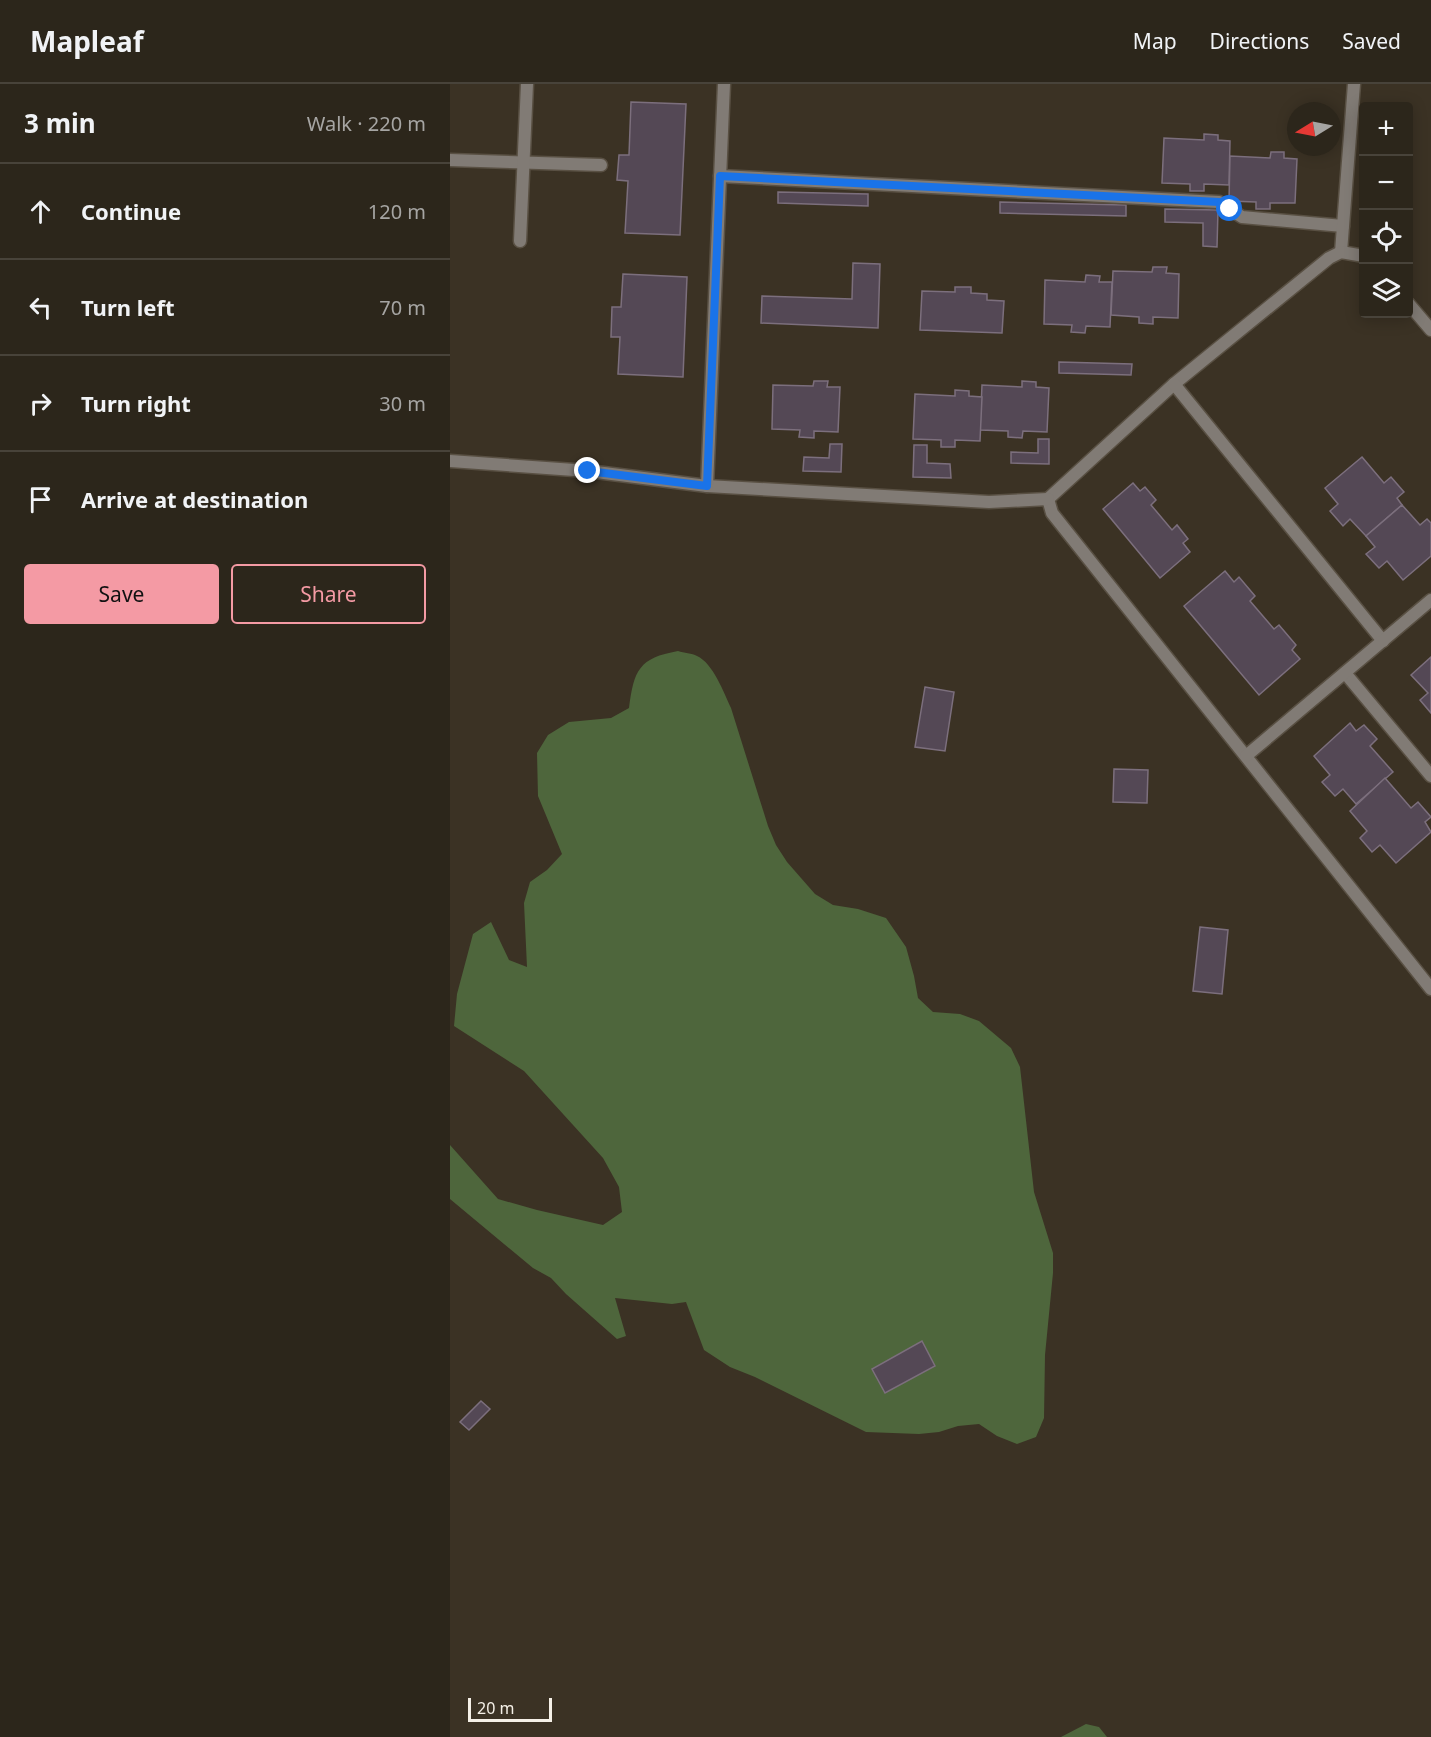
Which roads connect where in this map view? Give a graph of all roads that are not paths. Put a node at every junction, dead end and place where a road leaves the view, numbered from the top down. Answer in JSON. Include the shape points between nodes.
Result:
{"nodes":[{"id":1,"x":527,"y":84,"type":"edge"},
{"id":2,"x":724,"y":84,"type":"edge"},
{"id":3,"x":1354,"y":84,"type":"edge"},
{"id":4,"x":450,"y":160,"type":"edge"},
{"id":5,"x":524,"y":162,"type":"junction"},
{"id":6,"x":602,"y":165,"type":"dead end"},
{"id":7,"x":720,"y":176,"type":"junction"},
{"id":8,"x":1343,"y":226,"type":"junction"},
{"id":9,"x":520,"y":241,"type":"dead end"},
{"id":10,"x":1341,"y":252,"type":"junction"},
{"id":11,"x":1359,"y":255,"type":"edge"},
{"id":12,"x":1413,"y":309,"type":"edge"},
{"id":13,"x":1431,"y":330,"type":"edge"},
{"id":14,"x":1174,"y":384,"type":"junction"},
{"id":15,"x":450,"y":461,"type":"edge"},
{"id":16,"x":707,"y":486,"type":"junction"},
{"id":17,"x":1048,"y":500,"type":"junction"},
{"id":18,"x":1431,"y":600,"type":"edge"},
{"id":19,"x":1383,"y":641,"type":"junction"},
{"id":20,"x":1345,"y":673,"type":"junction"},
{"id":21,"x":1246,"y":756,"type":"junction"},
{"id":22,"x":1431,"y":776,"type":"edge"},
{"id":23,"x":1431,"y":989,"type":"edge"}],
"edges":[{"from":1,"to":5,"type":"street"},
{"from":2,"to":7,"type":"street"},
{"from":3,"to":8,"type":"street"},
{"from":4,"to":5,"type":"street"},
{"from":5,"to":6,"type":"street"},
{"from":5,"to":9,"type":"street"},
{"from":7,"to":8,"type":"street","via":[[1219,202],[1242,217]]},
{"from":7,"to":16,"type":"street"},
{"from":8,"to":10,"type":"street"},
{"from":10,"to":11,"type":"street"},
{"from":10,"to":14,"type":"street"},
{"from":12,"to":13,"type":"street"},
{"from":14,"to":17,"type":"street"},
{"from":14,"to":19,"type":"street"},
{"from":15,"to":16,"type":"street","via":[[588,471]]},
{"from":16,"to":17,"type":"street","via":[[989,502]]},
{"from":17,"to":21,"type":"street","via":[[1052,513]]},
{"from":18,"to":19,"type":"street"},
{"from":19,"to":20,"type":"street"},
{"from":20,"to":21,"type":"street"},
{"from":20,"to":22,"type":"street"},
{"from":21,"to":23,"type":"street"}]}
